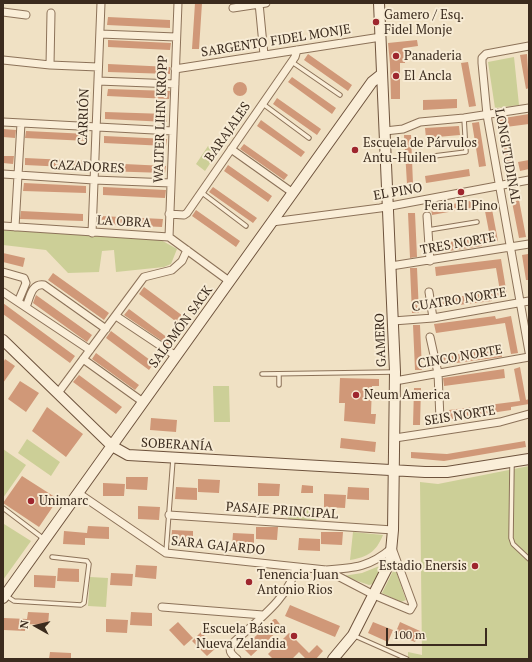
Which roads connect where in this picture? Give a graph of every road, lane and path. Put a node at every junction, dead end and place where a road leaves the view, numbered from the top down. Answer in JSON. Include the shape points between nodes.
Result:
{"nodes":[{"id":1,"x":101,"y":3,"type":"edge"},
{"id":2,"x":178,"y":3,"type":"edge"},
{"id":3,"x":261,"y":3,"type":"edge"},
{"id":4,"x":379,"y":3,"type":"edge"},
{"id":5,"x":233,"y":8,"type":"dead end"},
{"id":6,"x":3,"y":12,"type":"edge"},
{"id":7,"x":51,"y":13,"type":"dead end"},
{"id":8,"x":26,"y":15,"type":"dead end"},
{"id":9,"x":100,"y":34,"type":"junction"},
{"id":10,"x":176,"y":37,"type":"junction"},
{"id":11,"x":380,"y":37,"type":"junction"},
{"id":12,"x":529,"y":46,"type":"edge"},
{"id":13,"x":297,"y":50,"type":"junction"},
{"id":14,"x":264,"y":55,"type":"junction"},
{"id":15,"x":3,"y":60,"type":"edge"},
{"id":16,"x":292,"y":62,"type":"junction"},
{"id":17,"x":50,"y":65,"type":"junction"},
{"id":18,"x":98,"y":67,"type":"junction"},
{"id":19,"x":175,"y":69,"type":"junction"},
{"id":20,"x":382,"y":74,"type":"junction"},
{"id":21,"x":98,"y":81,"type":"junction"},
{"id":22,"x":175,"y":84,"type":"junction"},
{"id":23,"x":340,"y":95,"type":"dead end"},
{"id":24,"x":263,"y":104,"type":"junction"},
{"id":25,"x":529,"y":108,"type":"edge"},
{"id":26,"x":488,"y":115,"type":"junction"},
{"id":27,"x":464,"y":118,"type":"junction"},
{"id":28,"x":3,"y":122,"type":"edge"},
{"id":29,"x":21,"y":123,"type":"junction"},
{"id":30,"x":96,"y":127,"type":"junction"},
{"id":31,"x":173,"y":131,"type":"junction"},
{"id":32,"x":384,"y":131,"type":"junction"},
{"id":33,"x":309,"y":138,"type":"dead end"},
{"id":34,"x":231,"y":149,"type":"junction"},
{"id":35,"x":434,"y":156,"type":"dead end"},
{"id":36,"x":3,"y":174,"type":"edge"},
{"id":37,"x":17,"y":175,"type":"junction"},
{"id":38,"x":94,"y":180,"type":"junction"},
{"id":39,"x":529,"y":180,"type":"edge"},
{"id":40,"x":171,"y":182,"type":"junction"},
{"id":41,"x":500,"y":186,"type":"junction"},
{"id":42,"x":201,"y":192,"type":"junction"},
{"id":43,"x":292,"y":193,"type":"junction"},
{"id":44,"x":388,"y":206,"type":"junction"},
{"id":45,"x":170,"y":214,"type":"junction"},
{"id":46,"x":427,"y":216,"type":"dead end"},
{"id":47,"x":272,"y":222,"type":"junction"},
{"id":48,"x":477,"y":222,"type":"dead end"},
{"id":49,"x":3,"y":226,"type":"edge"},
{"id":50,"x":246,"y":226,"type":"dead end"},
{"id":51,"x":15,"y":227,"type":"junction"},
{"id":52,"x":428,"y":230,"type":"junction"},
{"id":53,"x":92,"y":233,"type":"junction"},
{"id":54,"x":168,"y":237,"type":"junction"},
{"id":55,"x":529,"y":244,"type":"edge"},
{"id":56,"x":511,"y":247,"type":"junction"},
{"id":57,"x":187,"y":250,"type":"junction"},
{"id":58,"x":430,"y":261,"type":"junction"},
{"id":59,"x":391,"y":266,"type":"junction"},
{"id":60,"x":3,"y":272,"type":"edge"},
{"id":61,"x":230,"y":281,"type":"junction"},
{"id":62,"x":3,"y":292,"type":"edge"},
{"id":63,"x":429,"y":292,"type":"dead end"},
{"id":64,"x":529,"y":301,"type":"edge"},
{"id":65,"x":18,"y":302,"type":"junction"},
{"id":66,"x":520,"y":303,"type":"junction"},
{"id":67,"x":26,"y":307,"type":"junction"},
{"id":68,"x":116,"y":316,"type":"junction"},
{"id":69,"x":432,"y":318,"type":"junction"},
{"id":70,"x":393,"y":321,"type":"junction"},
{"id":71,"x":106,"y":329,"type":"junction"},
{"id":72,"x":430,"y":337,"type":"dead end"},
{"id":73,"x":3,"y":340,"type":"edge"},
{"id":74,"x":90,"y":350,"type":"junction"},
{"id":75,"x":529,"y":352,"type":"edge"},
{"id":76,"x":176,"y":356,"type":"junction"},
{"id":77,"x":529,"y":357,"type":"edge"},
{"id":78,"x":83,"y":359,"type":"junction"},
{"id":79,"x":438,"y":373,"type":"junction"},
{"id":80,"x":262,"y":374,"type":"dead end"},
{"id":81,"x":279,"y":374,"type":"junction"},
{"id":82,"x":395,"y":376,"type":"junction"},
{"id":83,"x":279,"y":385,"type":"dead end"},
{"id":84,"x":58,"y":393,"type":"junction"},
{"id":85,"x":143,"y":402,"type":"junction"},
{"id":86,"x":529,"y":414,"type":"edge"},
{"id":87,"x":440,"y":419,"type":"dead end"},
{"id":88,"x":395,"y":438,"type":"junction"},
{"id":89,"x":112,"y":446,"type":"junction"},
{"id":90,"x":174,"y":458,"type":"junction"},
{"id":91,"x":529,"y":459,"type":"edge"},
{"id":92,"x":512,"y":462,"type":"junction"},
{"id":93,"x":395,"y":472,"type":"junction"},
{"id":94,"x":78,"y":493,"type":"junction"},
{"id":95,"x":3,"y":508,"type":"edge"},
{"id":96,"x":169,"y":515,"type":"junction"},
{"id":97,"x":393,"y":530,"type":"junction"},
{"id":98,"x":45,"y":540,"type":"junction"},
{"id":99,"x":392,"y":548,"type":"junction"},
{"id":100,"x":166,"y":553,"type":"junction"},
{"id":101,"x":52,"y":557,"type":"dead end"},
{"id":102,"x":529,"y":560,"type":"edge"},
{"id":103,"x":296,"y":567,"type":"junction"},
{"id":104,"x":326,"y":570,"type":"junction"},
{"id":105,"x":4,"y":595,"type":"edge"},
{"id":106,"x":374,"y":595,"type":"junction"},
{"id":107,"x":162,"y":607,"type":"dead end"},
{"id":108,"x":263,"y":614,"type":"junction"},
{"id":109,"x":353,"y":635,"type":"junction"},
{"id":110,"x":237,"y":659,"type":"edge"},
{"id":111,"x":333,"y":659,"type":"edge"},
{"id":112,"x":406,"y":659,"type":"edge"}],
"edges":[{"from":1,"to":9,"type":"street","name":"CARRIÓN"},
{"from":2,"to":10,"type":"street","name":"WALTER LIHN KROPP"},
{"from":3,"to":5,"type":"street"},
{"from":3,"to":14,"type":"street"},
{"from":4,"to":11,"type":"street","name":"GAMERO"},
{"from":6,"to":8,"type":"street"},
{"from":7,"to":17,"type":"street"},
{"from":9,"to":10,"type":"street"},
{"from":9,"to":18,"type":"street","name":"CARRIÓN"},
{"from":10,"to":19,"type":"street","name":"WALTER LIHN KROPP"},
{"from":11,"to":13,"type":"street","name":"SARGENTO FIDEL MONJE"},
{"from":11,"to":20,"type":"street","name":"GAMERO"},
{"from":12,"to":26,"type":"street","name":"LONGITUDINAL","via":[[486,54],[482,58]]},
{"from":13,"to":14,"type":"street","name":"SARGENTO FIDEL MONJE"},
{"from":13,"to":16,"type":"street","name":"BARAJALES"},
{"from":14,"to":19,"type":"street","name":"SARGENTO FIDEL MONJE"},
{"from":15,"to":17,"type":"street"},
{"from":16,"to":23,"type":"lane"},
{"from":16,"to":24,"type":"street","name":"BARAJALES"},
{"from":17,"to":18,"type":"street"},
{"from":18,"to":21,"type":"street","name":"CARRIÓN"},
{"from":19,"to":22,"type":"street","name":"WALTER LIHN KROPP"},
{"from":20,"to":32,"type":"street","name":"GAMERO"},
{"from":20,"to":43,"type":"street","name":"SALOMÓN SACK","via":[[372,82]]},
{"from":21,"to":22,"type":"street"},
{"from":21,"to":30,"type":"street","name":"CARRIÓN"},
{"from":22,"to":31,"type":"street","name":"WALTER LIHN KROPP"},
{"from":24,"to":33,"type":"lane"},
{"from":24,"to":34,"type":"street","name":"BARAJALES"},
{"from":25,"to":26,"type":"street"},
{"from":26,"to":27,"type":"street"},
{"from":26,"to":41,"type":"street","name":"LONGITUDINAL"},
{"from":27,"to":32,"type":"street","via":[[420,122],[403,129]]},
{"from":27,"to":35,"type":"lane","via":[[466,152]]},
{"from":28,"to":29,"type":"street"},
{"from":29,"to":30,"type":"street"},
{"from":29,"to":37,"type":"street"},
{"from":30,"to":31,"type":"street"},
{"from":30,"to":38,"type":"street","name":"CARRIÓN"},
{"from":31,"to":40,"type":"street","name":"WALTER LIHN KROPP"},
{"from":32,"to":44,"type":"street","name":"GAMERO"},
{"from":34,"to":42,"type":"street","name":"BARAJALES"},
{"from":34,"to":43,"type":"street"},
{"from":36,"to":37,"type":"street","name":"CAZADORES"},
{"from":37,"to":38,"type":"street","name":"CAZADORES"},
{"from":37,"to":51,"type":"street"},
{"from":38,"to":40,"type":"street","name":"CAZADORES"},
{"from":38,"to":53,"type":"street","name":"CARRIÓN"},
{"from":39,"to":41,"type":"street","name":"EL PINO"},
{"from":40,"to":45,"type":"street","name":"WALTER LIHN KROPP"},
{"from":41,"to":44,"type":"street","name":"EL PINO"},
{"from":41,"to":56,"type":"street","name":"LONGITUDINAL"},
{"from":42,"to":45,"type":"street","name":"BARAJALES","via":[[185,214]]},
{"from":42,"to":50,"type":"lane"},
{"from":43,"to":47,"type":"street","name":"SALOMÓN SACK"},
{"from":44,"to":47,"type":"street","name":"EL PINO"},
{"from":44,"to":59,"type":"street","name":"GAMERO"},
{"from":45,"to":54,"type":"street","name":"WALTER LIHN KROPP"},
{"from":46,"to":52,"type":"street"},
{"from":47,"to":61,"type":"street","name":"SALOMÓN SACK"},
{"from":48,"to":52,"type":"lane"},
{"from":49,"to":51,"type":"street","name":"LA OBRA"},
{"from":51,"to":53,"type":"street","name":"LA OBRA"},
{"from":52,"to":58,"type":"street"},
{"from":53,"to":54,"type":"street","name":"LA OBRA"},
{"from":54,"to":57,"type":"street","name":"LA OBRA"},
{"from":55,"to":56,"type":"street","name":"TRES NORTE"},
{"from":56,"to":58,"type":"street","name":"TRES NORTE"},
{"from":56,"to":66,"type":"street","name":"LONGITUDINAL"},
{"from":57,"to":61,"type":"street","name":"LA OBRA"},
{"from":57,"to":68,"type":"street","via":[[182,261],[172,270],[144,277]]},
{"from":58,"to":59,"type":"street","name":"TRES NORTE"},
{"from":59,"to":70,"type":"street","name":"GAMERO"},
{"from":60,"to":65,"type":"street","via":[[24,278],[26,283]]},
{"from":61,"to":76,"type":"street","name":"SALOMÓN SACK"},
{"from":62,"to":65,"type":"street"},
{"from":63,"to":69,"type":"street"},
{"from":64,"to":66,"type":"street","name":"CUATRO NORTE"},
{"from":65,"to":67,"type":"street"},
{"from":66,"to":69,"type":"street","name":"CUATRO NORTE"},
{"from":66,"to":75,"type":"street","name":"LONGITUDINAL"},
{"from":67,"to":71,"type":"street","via":[[34,287],[38,284],[44,285]]},
{"from":67,"to":74,"type":"street"},
{"from":68,"to":71,"type":"street"},
{"from":68,"to":76,"type":"street"},
{"from":69,"to":70,"type":"street","name":"CUATRO NORTE"},
{"from":70,"to":82,"type":"street","name":"GAMERO"},
{"from":71,"to":74,"type":"street"},
{"from":72,"to":79,"type":"street"},
{"from":73,"to":84,"type":"street","name":"SOBERANÍA"},
{"from":74,"to":78,"type":"street"},
{"from":76,"to":85,"type":"street","name":"SALOMÓN SACK"},
{"from":77,"to":79,"type":"street","name":"CINCO NORTE"},
{"from":78,"to":84,"type":"street"},
{"from":78,"to":85,"type":"street"},
{"from":79,"to":82,"type":"street","name":"CINCO NORTE"},
{"from":79,"to":87,"type":"street"},
{"from":80,"to":81,"type":"lane"},
{"from":81,"to":82,"type":"lane"},
{"from":81,"to":83,"type":"lane"},
{"from":82,"to":88,"type":"street","name":"GAMERO"},
{"from":84,"to":89,"type":"street","name":"SOBERANÍA"},
{"from":85,"to":89,"type":"street","name":"SALOMÓN SACK"},
{"from":86,"to":88,"type":"street","name":"SEIS NORTE","via":[[500,422]]},
{"from":88,"to":93,"type":"street","name":"GAMERO"},
{"from":89,"to":90,"type":"street","name":"SOBERANÍA","via":[[128,455]]},
{"from":89,"to":94,"type":"street","name":"SALOMÓN SACK"},
{"from":90,"to":93,"type":"street","name":"SOBERANÍA"},
{"from":90,"to":96,"type":"lane"},
{"from":91,"to":92,"type":"street","name":"SOBERANÍA"},
{"from":92,"to":93,"type":"street","name":"SOBERANÍA","via":[[447,472]]},
{"from":92,"to":102,"type":"lane","via":[[511,538],[513,544]]},
{"from":93,"to":97,"type":"street","name":"GAMERO"},
{"from":94,"to":98,"type":"street","name":"SALOMÓN SACK"},
{"from":94,"to":100,"type":"street","name":"SARA GAJARDO"},
{"from":95,"to":98,"type":"lane"},
{"from":96,"to":97,"type":"street","name":"PASAJE PRINCIPAL"},
{"from":96,"to":100,"type":"lane"},
{"from":97,"to":99,"type":"street","name":"GAMERO"},
{"from":98,"to":105,"type":"street","name":"SALOMÓN SACK"},
{"from":99,"to":104,"type":"street","name":"SARA GAJARDO","via":[[381,558],[366,565]]},
{"from":99,"to":106,"type":"street","name":"GAMERO","via":[[390,562]]},
{"from":99,"to":106,"type":"street","name":"SARA GAJARDO","via":[[413,605],[410,610]]},
{"from":100,"to":103,"type":"street","name":"SARA GAJARDO"},
{"from":101,"to":105,"type":"lane","via":[[87,561],[89,564],[84,603],[80,606],[14,601]]},
{"from":103,"to":104,"type":"street","name":"SARA GAJARDO"},
{"from":103,"to":108,"type":"street","via":[[291,582],[281,598]]},
{"from":104,"to":106,"type":"street","name":"SARA GAJARDO"},
{"from":106,"to":109,"type":"street","name":"GAMERO"},
{"from":107,"to":108,"type":"street"},
{"from":108,"to":110,"type":"street","via":[[232,644],[231,653]]},
{"from":109,"to":111,"type":"street","name":"GAMERO"},
{"from":109,"to":112,"type":"lane"}]}
